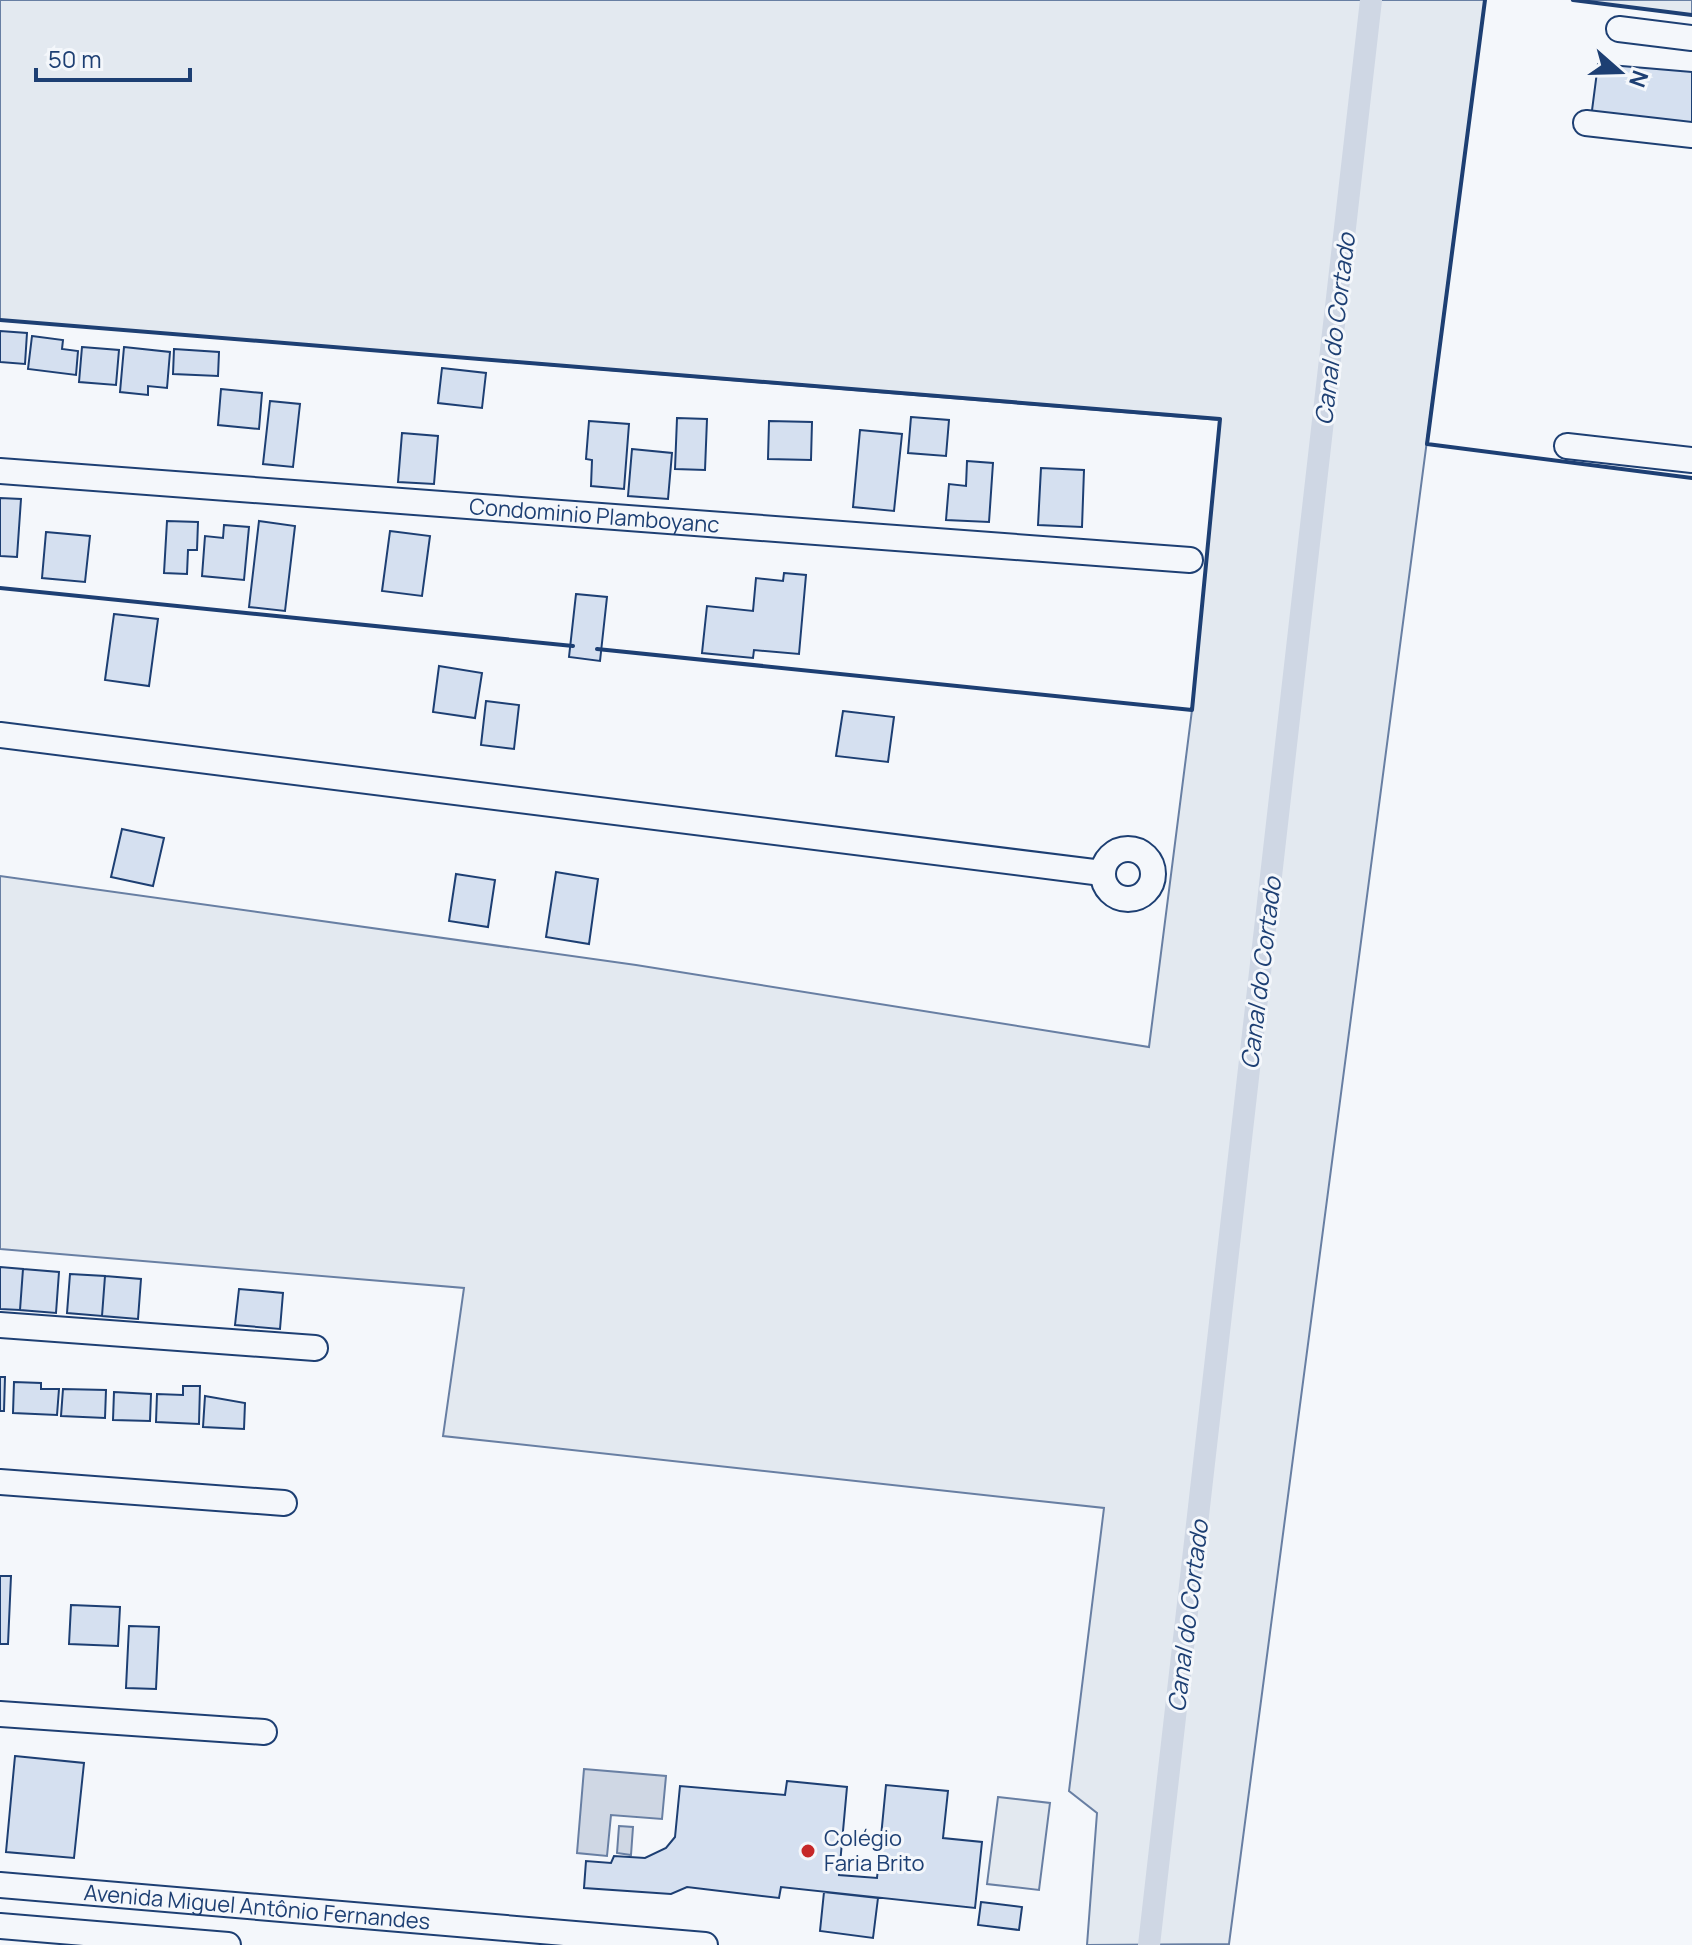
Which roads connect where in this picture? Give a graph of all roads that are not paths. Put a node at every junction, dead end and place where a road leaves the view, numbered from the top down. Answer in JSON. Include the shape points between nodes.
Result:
{"nodes":[{"id":1,"x":1619,"y":29,"type":"dead end"},
{"id":2,"x":1692,"y":38,"type":"edge"},
{"id":3,"x":1586,"y":123,"type":"dead end"},
{"id":4,"x":1692,"y":135,"type":"edge"},
{"id":5,"x":1567,"y":446,"type":"dead end"},
{"id":6,"x":1692,"y":460,"type":"edge"},
{"id":7,"x":0,"y":471,"type":"edge"},
{"id":8,"x":1190,"y":560,"type":"dead end"},
{"id":9,"x":0,"y":735,"type":"edge"},
{"id":10,"x":1102,"y":873,"type":"dead end"},
{"id":11,"x":0,"y":1325,"type":"edge"},
{"id":12,"x":315,"y":1348,"type":"dead end"},
{"id":13,"x":0,"y":1482,"type":"edge"},
{"id":14,"x":284,"y":1503,"type":"dead end"},
{"id":15,"x":0,"y":1714,"type":"edge"},
{"id":16,"x":264,"y":1732,"type":"dead end"},
{"id":17,"x":0,"y":1885,"type":"edge"},
{"id":18,"x":0,"y":1926,"type":"edge"},
{"id":19,"x":592,"y":1941,"type":"edge"},
{"id":20,"x":228,"y":1945,"type":"edge"},
{"id":21,"x":705,"y":1945,"type":"edge"}],
"edges":[{"from":1,"to":2,"type":"street"},
{"from":3,"to":4,"type":"street"},
{"from":5,"to":6,"type":"street"},
{"from":7,"to":8,"type":"street","name":"Condominio Plamboyanc"},
{"from":9,"to":10,"type":"street"},
{"from":11,"to":12,"type":"street"},
{"from":13,"to":14,"type":"street"},
{"from":15,"to":16,"type":"street"},
{"from":17,"to":19,"type":"street","name":"Avenida Miguel Antônio Fernandes"},
{"from":18,"to":20,"type":"street","name":"Avenida Miguel Antônio Fernandes"},
{"from":19,"to":21,"type":"street","name":"Avenida Miguel Antônio Fernandes"}]}
